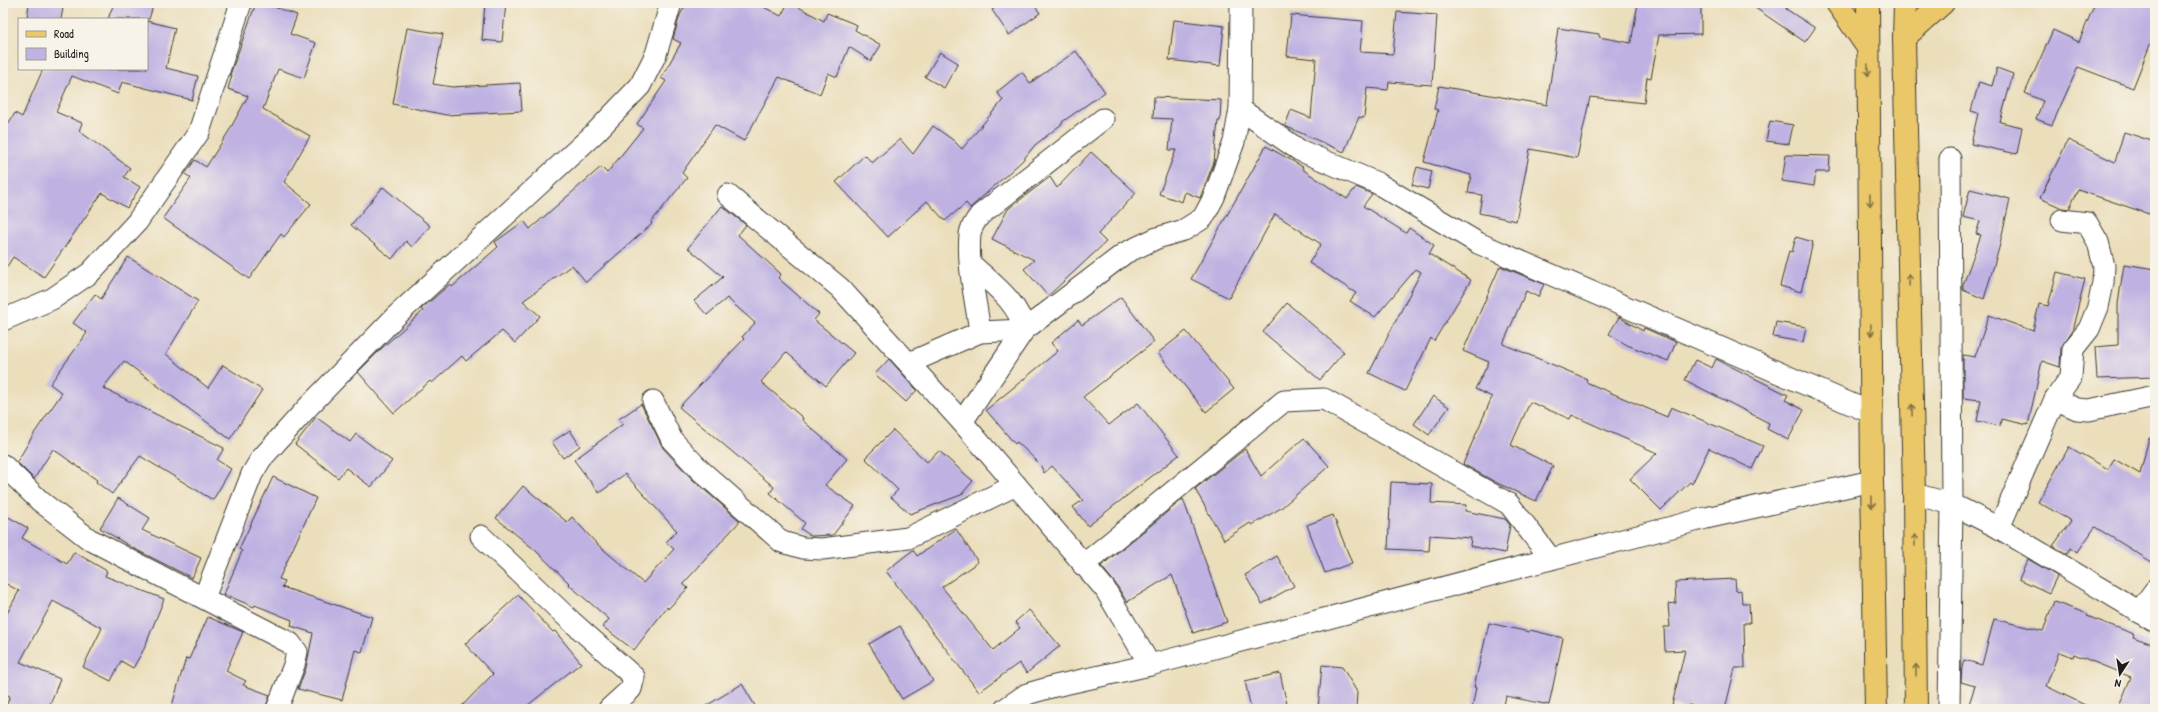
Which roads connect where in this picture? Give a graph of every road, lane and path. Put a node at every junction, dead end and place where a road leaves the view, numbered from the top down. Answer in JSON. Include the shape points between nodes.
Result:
{"nodes":[{"id":1,"x":241,"y":3,"type":"edge"},
{"id":2,"x":671,"y":3,"type":"edge"},
{"id":3,"x":1241,"y":3,"type":"edge"},
{"id":4,"x":1837,"y":3,"type":"edge"},
{"id":5,"x":1868,"y":3,"type":"edge"},
{"id":6,"x":1905,"y":3,"type":"edge"},
{"id":7,"x":1943,"y":3,"type":"edge"},
{"id":8,"x":1904,"y":38,"type":"junction"},
{"id":9,"x":1868,"y":48,"type":"junction"},
{"id":10,"x":1240,"y":109,"type":"junction"},
{"id":11,"x":1103,"y":119,"type":"dead end"},
{"id":12,"x":1950,"y":159,"type":"dead end"},
{"id":13,"x":728,"y":195,"type":"dead end"},
{"id":14,"x":2062,"y":220,"type":"dead end"},
{"id":15,"x":971,"y":264,"type":"junction"},
{"id":16,"x":3,"y":320,"type":"edge"},
{"id":17,"x":1024,"y":330,"type":"junction"},
{"id":18,"x":980,"y":332,"type":"junction"},
{"id":19,"x":909,"y":363,"type":"junction"},
{"id":20,"x":2155,"y":396,"type":"edge"},
{"id":21,"x":2055,"y":399,"type":"junction"},
{"id":22,"x":653,"y":401,"type":"dead end"},
{"id":23,"x":1872,"y":413,"type":"junction"},
{"id":24,"x":962,"y":422,"type":"junction"},
{"id":25,"x":3,"y":465,"type":"edge"},
{"id":26,"x":1872,"y":481,"type":"junction"},
{"id":27,"x":1016,"y":485,"type":"junction"},
{"id":28,"x":1914,"y":494,"type":"junction"},
{"id":29,"x":1952,"y":504,"type":"junction"},
{"id":30,"x":1999,"y":528,"type":"junction"},
{"id":31,"x":481,"y":536,"type":"dead end"},
{"id":32,"x":1551,"y":559,"type":"junction"},
{"id":33,"x":1083,"y":565,"type":"junction"},
{"id":34,"x":2155,"y":590,"type":"edge"},
{"id":35,"x":204,"y":598,"type":"junction"},
{"id":36,"x":2147,"y":616,"type":"edge"},
{"id":37,"x":1150,"y":665,"type":"junction"},
{"id":38,"x":278,"y":709,"type":"edge"},
{"id":39,"x":609,"y":709,"type":"edge"},
{"id":40,"x":1005,"y":709,"type":"edge"},
{"id":41,"x":1876,"y":709,"type":"edge"},
{"id":42,"x":1916,"y":709,"type":"edge"},
{"id":43,"x":1949,"y":709,"type":"edge"}],
"edges":[{"from":1,"to":16,"type":"street","via":[[199,132],[136,222],[90,273],[52,299]]},
{"from":2,"to":35,"type":"street","via":[[656,54],[640,86],[595,133],[395,317],[261,459],[252,474]]},
{"from":3,"to":10,"type":"street"},
{"from":4,"to":9,"type":"main road"},
{"from":5,"to":9,"type":"main road"},
{"from":6,"to":8,"type":"main road"},
{"from":7,"to":8,"type":"main road"},
{"from":28,"to":8,"type":"main road","one_way":true},
{"from":9,"to":23,"type":"main road","one_way":true},
{"from":10,"to":17,"type":"street","via":[[1234,142],[1214,197],[1203,218],[1184,230],[1157,238],[1125,253]]},
{"from":10,"to":23,"type":"street","via":[[1300,150],[1377,183],[1478,243]]},
{"from":11,"to":15,"type":"street","via":[[980,215],[970,233]]},
{"from":12,"to":29,"type":"street"},
{"from":13,"to":19,"type":"street","via":[[840,288]]},
{"from":14,"to":21,"type":"street","via":[[2087,223],[2098,242],[2104,277],[2098,307],[2089,329],[2073,349],[2071,377]]},
{"from":15,"to":17,"type":"street","via":[[1014,306],[1022,319]]},
{"from":15,"to":18,"type":"street"},
{"from":17,"to":18,"type":"street"},
{"from":17,"to":24,"type":"street"},
{"from":18,"to":19,"type":"street"},
{"from":19,"to":24,"type":"street"},
{"from":20,"to":21,"type":"street","via":[[2089,410],[2077,409]]},
{"from":21,"to":30,"type":"street"},
{"from":22,"to":27,"type":"street","via":[[672,440],[700,470],[782,542],[803,548],[822,549],[908,538]]},
{"from":23,"to":26,"type":"main road"},
{"from":24,"to":27,"type":"street"},
{"from":25,"to":35,"type":"street","via":[[40,501],[89,539]]},
{"from":26,"to":32,"type":"street","via":[[1706,518]]},
{"from":26,"to":41,"type":"main road","one_way":true},
{"from":27,"to":33,"type":"street"},
{"from":28,"to":29,"type":"street"},
{"from":42,"to":28,"type":"main road","one_way":true},
{"from":29,"to":30,"type":"street"},
{"from":29,"to":43,"type":"street"},
{"from":30,"to":36,"type":"street"},
{"from":31,"to":39,"type":"street","via":[[634,677],[631,689]]},
{"from":32,"to":33,"type":"street","via":[[1509,504],[1324,399],[1284,401]]},
{"from":32,"to":37,"type":"street"},
{"from":33,"to":37,"type":"street","via":[[1105,589]]},
{"from":34,"to":36,"type":"street"},
{"from":35,"to":38,"type":"street","via":[[290,643],[297,652]]},
{"from":37,"to":40,"type":"street","via":[[1026,694]]}]}
